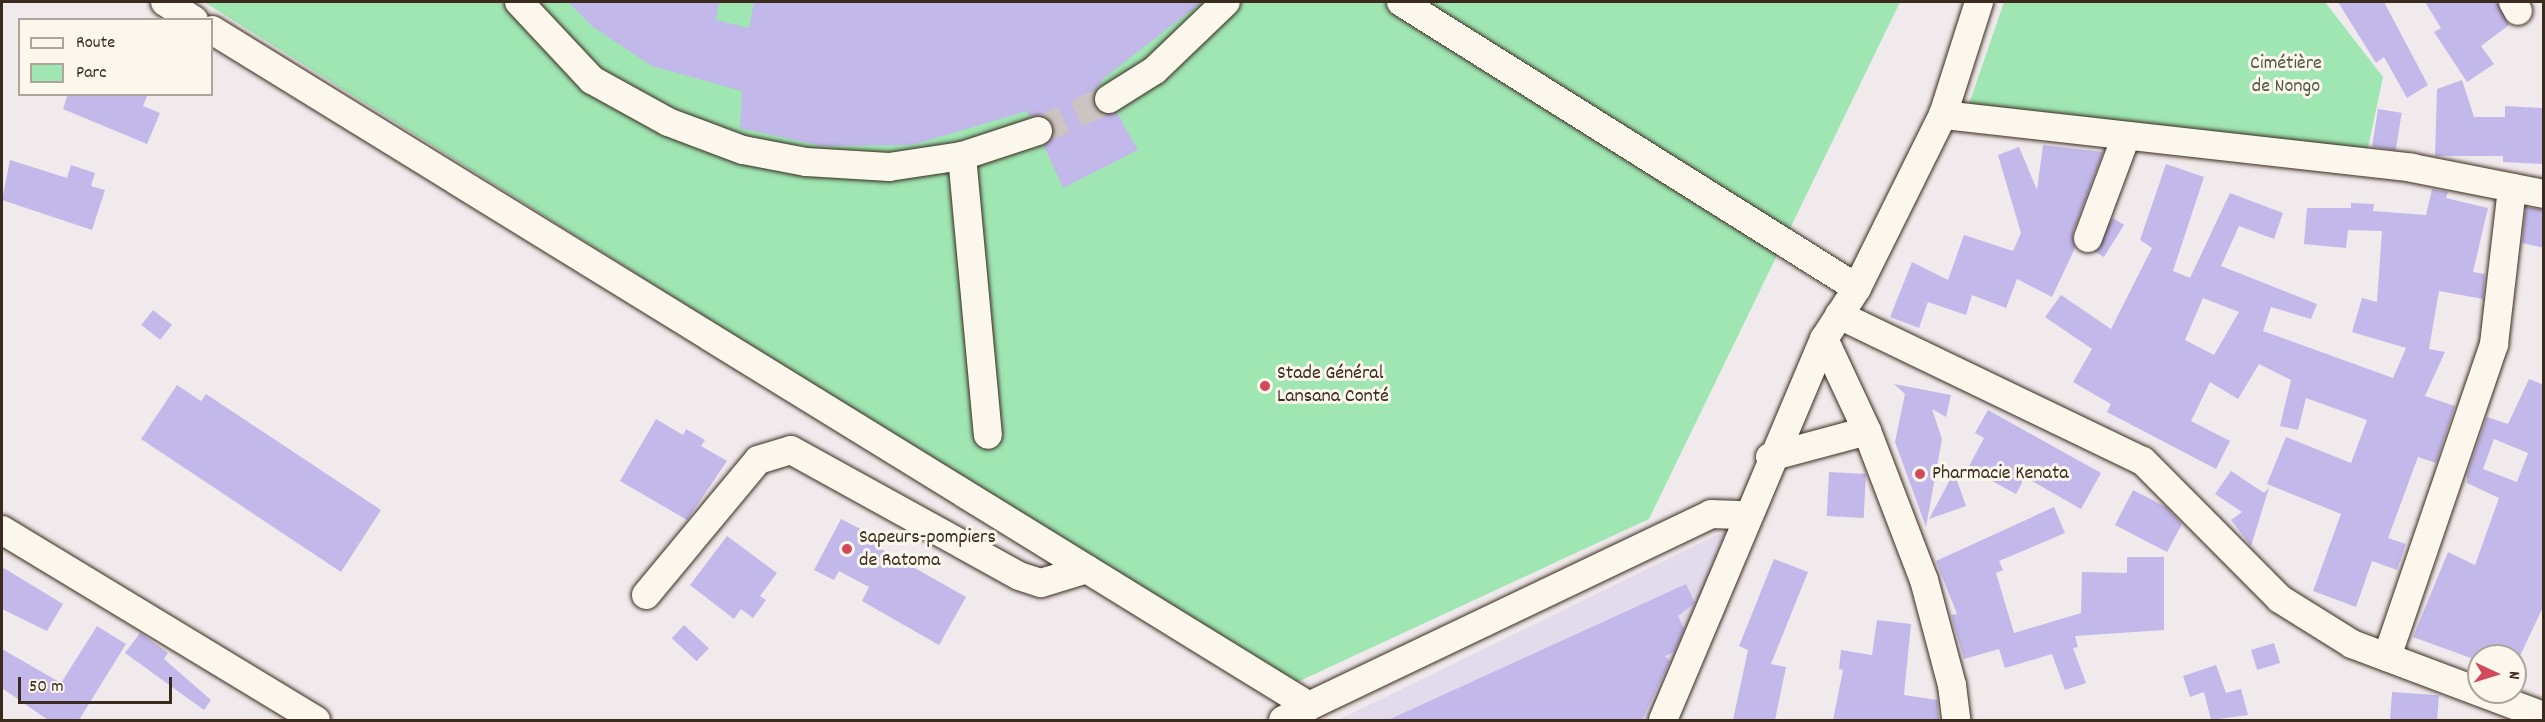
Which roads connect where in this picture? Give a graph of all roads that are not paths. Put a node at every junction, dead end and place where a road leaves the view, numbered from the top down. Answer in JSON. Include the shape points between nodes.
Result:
{"nodes":[{"id":1,"x":165,"y":2,"type":"edge"},
{"id":2,"x":519,"y":2,"type":"edge"},
{"id":3,"x":1226,"y":2,"type":"edge"},
{"id":4,"x":1401,"y":2,"type":"edge"},
{"id":5,"x":1979,"y":2,"type":"edge"},
{"id":6,"x":191,"y":18,"type":"edge"},
{"id":7,"x":213,"y":31,"type":"edge"},
{"id":8,"x":1109,"y":99,"type":"tunnel mouth"},
{"id":9,"x":1943,"y":115,"type":"junction"},
{"id":10,"x":1038,"y":131,"type":"tunnel mouth"},
{"id":11,"x":2125,"y":140,"type":"junction"},
{"id":12,"x":962,"y":156,"type":"junction"},
{"id":13,"x":2512,"y":188,"type":"junction"},
{"id":14,"x":2544,"y":194,"type":"edge"},
{"id":15,"x":2088,"y":238,"type":"dead end"},
{"id":16,"x":1857,"y":288,"type":"junction"},
{"id":17,"x":1839,"y":315,"type":"junction"},
{"id":18,"x":1824,"y":339,"type":"junction"},
{"id":19,"x":1867,"y":431,"type":"junction"},
{"id":20,"x":988,"y":435,"type":"dead end"},
{"id":21,"x":1770,"y":457,"type":"junction"},
{"id":22,"x":1746,"y":515,"type":"junction"},
{"id":23,"x":2,"y":530,"type":"edge"},
{"id":24,"x":1087,"y":569,"type":"junction"},
{"id":25,"x":646,"y":595,"type":"dead end"},
{"id":26,"x":2387,"y":657,"type":"junction"},
{"id":27,"x":1309,"y":706,"type":"junction"},
{"id":28,"x":2544,"y":716,"type":"edge"},
{"id":29,"x":316,"y":720,"type":"edge"},
{"id":30,"x":1283,"y":720,"type":"edge"},
{"id":31,"x":1663,"y":720,"type":"edge"},
{"id":32,"x":1956,"y":720,"type":"edge"}],
"edges":[{"from":1,"to":6,"type":"street"},
{"from":2,"to":12,"type":"street","via":[[591,80],[668,122],[743,150],[806,162],[889,167]]},
{"from":3,"to":8,"type":"street","via":[[1155,70]]},
{"from":4,"to":16,"type":"street"},
{"from":5,"to":9,"type":"street"},
{"from":7,"to":24,"type":"street"},
{"from":9,"to":11,"type":"street"},
{"from":9,"to":16,"type":"street"},
{"from":10,"to":12,"type":"street"},
{"from":11,"to":13,"type":"street","via":[[2412,168]]},
{"from":11,"to":15,"type":"street"},
{"from":12,"to":20,"type":"street"},
{"from":13,"to":14,"type":"street"},
{"from":13,"to":26,"type":"street","via":[[2494,344]]},
{"from":16,"to":17,"type":"street"},
{"from":17,"to":18,"type":"street"},
{"from":17,"to":26,"type":"street","via":[[2143,461],[2280,598],[2352,644]]},
{"from":18,"to":19,"type":"street"},
{"from":18,"to":21,"type":"street"},
{"from":19,"to":21,"type":"street"},
{"from":19,"to":32,"type":"street","via":[[1924,580],[1952,686]]},
{"from":21,"to":22,"type":"street"},
{"from":22,"to":27,"type":"street","via":[[1711,514]]},
{"from":22,"to":31,"type":"street"},
{"from":23,"to":29,"type":"street"},
{"from":24,"to":25,"type":"street","via":[[1041,583],[1019,576],[791,450],[758,460]]},
{"from":24,"to":27,"type":"street"},
{"from":26,"to":28,"type":"street"},
{"from":27,"to":30,"type":"street"}]}
